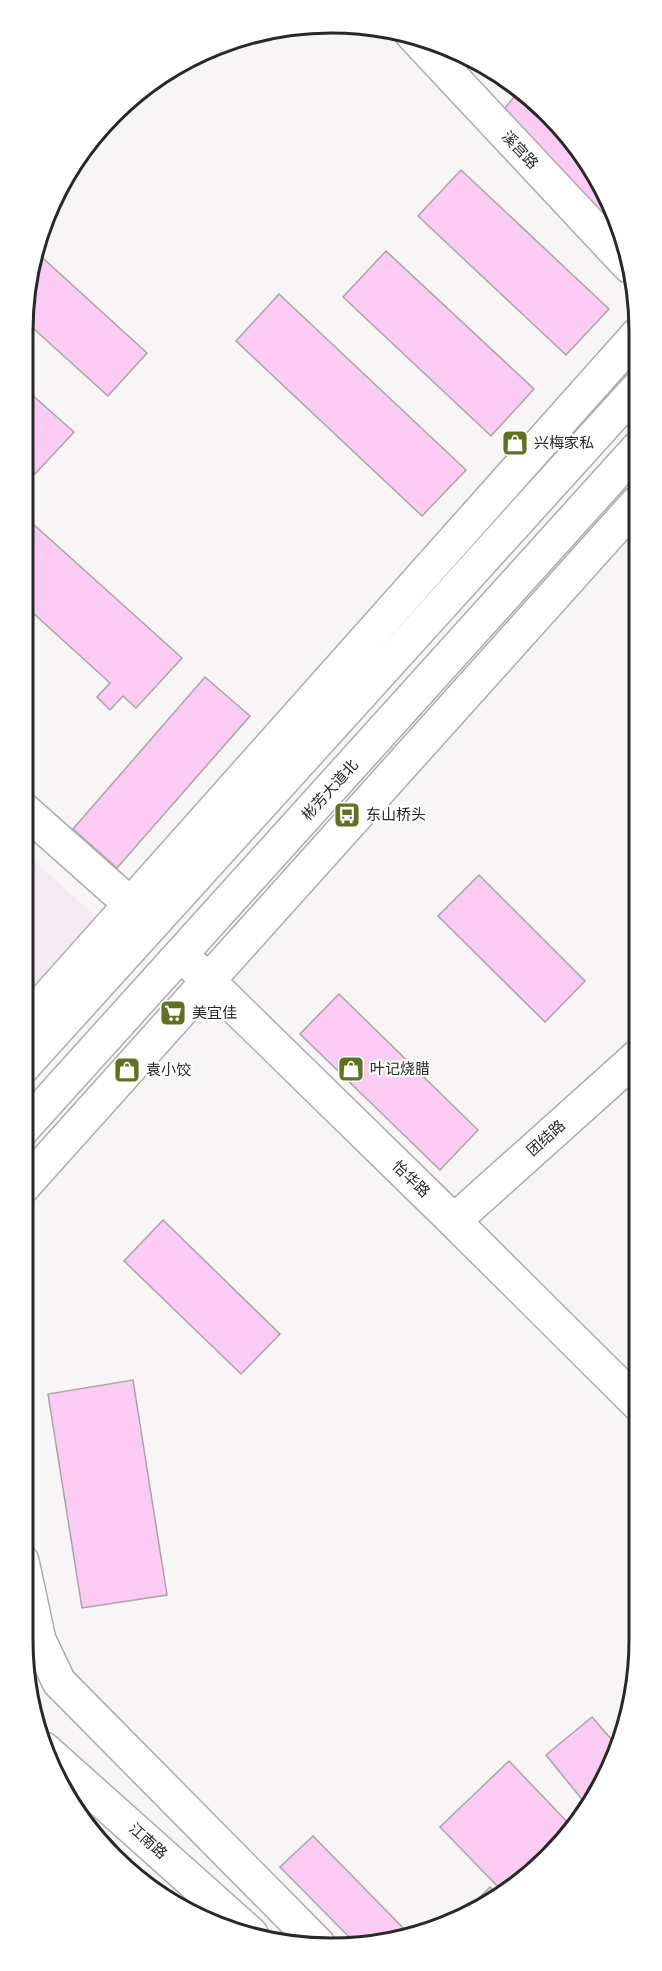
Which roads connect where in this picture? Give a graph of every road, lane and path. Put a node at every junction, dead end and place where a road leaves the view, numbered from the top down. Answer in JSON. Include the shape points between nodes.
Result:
{"nodes":[{"id":1,"x":426,"y":49,"type":"edge"},
{"id":2,"x":619,"y":256,"type":"edge"},
{"id":3,"x":629,"y":344,"type":"edge"},
{"id":4,"x":629,"y":397,"type":"edge"},
{"id":5,"x":629,"y":458,"type":"edge"},
{"id":6,"x":629,"y":512,"type":"edge"},
{"id":7,"x":33,"y":818,"type":"edge"},
{"id":8,"x":142,"y":914,"type":"junction"},
{"id":9,"x":181,"y":955,"type":"junction"},
{"id":10,"x":209,"y":981,"type":"junction"},
{"id":11,"x":33,"y":1016,"type":"edge"},
{"id":12,"x":33,"y":1054,"type":"edge"},
{"id":13,"x":629,"y":1064,"type":"edge"},
{"id":14,"x":33,"y":1118,"type":"edge"},
{"id":15,"x":33,"y":1176,"type":"edge"},
{"id":16,"x":454,"y":1221,"type":"junction"},
{"id":17,"x":629,"y":1395,"type":"edge"},
{"id":18,"x":33,"y":1612,"type":"edge"},
{"id":19,"x":60,"y":1763,"type":"edge"},
{"id":20,"x":239,"y":1923,"type":"edge"},
{"id":21,"x":311,"y":1937,"type":"edge"}],
"edges":[{"from":1,"to":2,"type":"street","name":"溪宫路"},
{"from":3,"to":8,"type":"street"},
{"from":4,"to":8,"type":"street"},
{"from":5,"to":9,"type":"street","name":"彬芳大道北"},
{"from":6,"to":10,"type":"street"},
{"from":7,"to":8,"type":"street"},
{"from":8,"to":11,"type":"street"},
{"from":8,"to":12,"type":"street"},
{"from":9,"to":10,"type":"street","name":"怡华路"},
{"from":9,"to":14,"type":"street","name":"彬芳大道北"},
{"from":10,"to":15,"type":"street"},
{"from":10,"to":16,"type":"street","name":"怡华路"},
{"from":13,"to":16,"type":"street","name":"团结路"},
{"from":16,"to":17,"type":"street","name":"怡华路"},
{"from":18,"to":21,"type":"street","via":[[39,1640],[59,1682]]},
{"from":19,"to":20,"type":"street","name":"江南路"}]}
